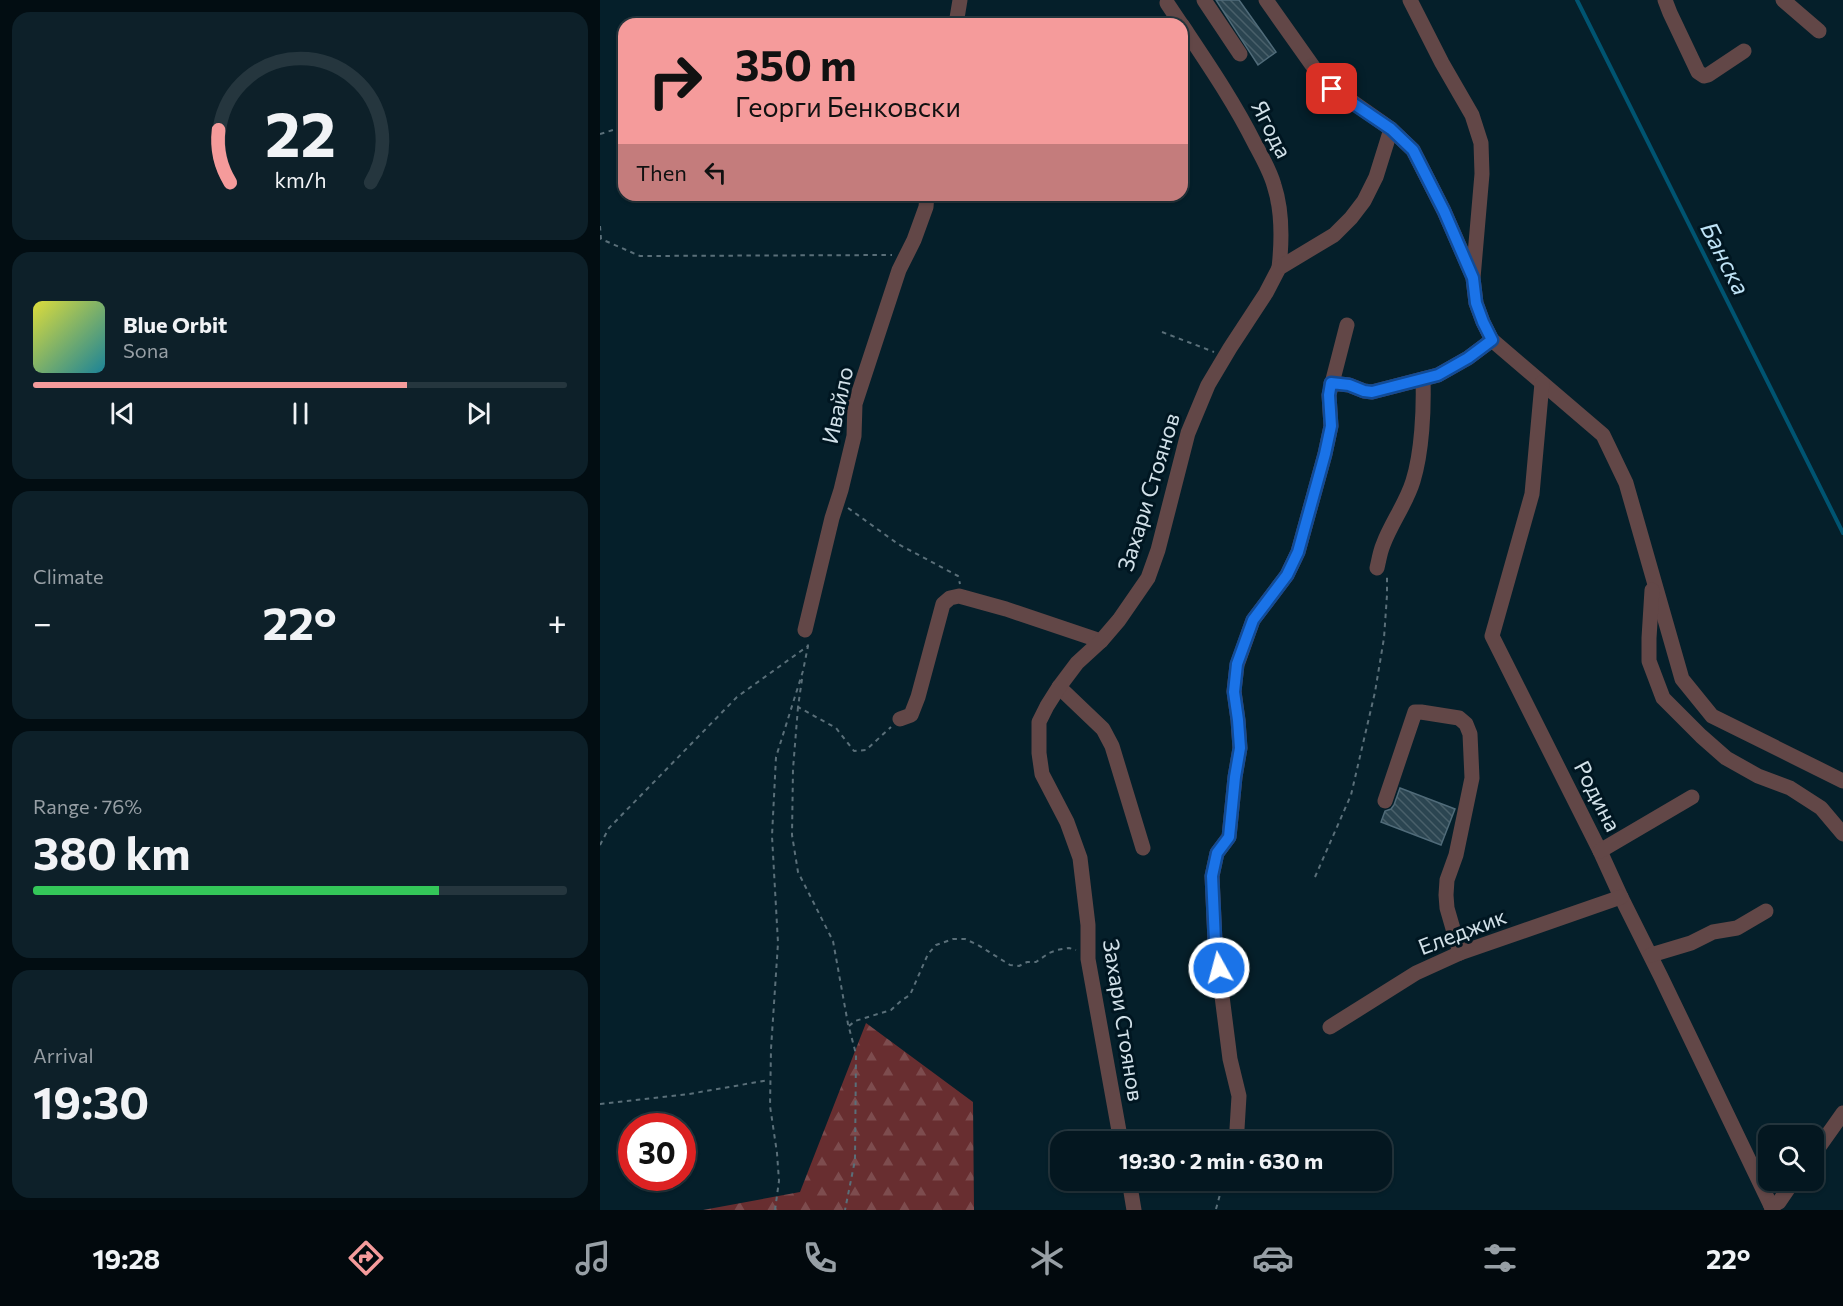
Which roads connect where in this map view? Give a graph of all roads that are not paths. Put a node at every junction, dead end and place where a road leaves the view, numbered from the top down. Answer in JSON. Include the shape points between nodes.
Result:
{"nodes":[{"id":1,"x":960,"y":0,"type":"edge"},
{"id":2,"x":1204,"y":0,"type":"edge"},
{"id":3,"x":1266,"y":0,"type":"edge"},
{"id":4,"x":1410,"y":0,"type":"edge"},
{"id":5,"x":1665,"y":0,"type":"edge"},
{"id":6,"x":1782,"y":0,"type":"edge"},
{"id":7,"x":1165,"y":1,"type":"edge"},
{"id":8,"x":957,"y":18,"type":"edge"},
{"id":9,"x":1176,"y":18,"type":"edge"},
{"id":10,"x":1819,"y":32,"type":"dead end"},
{"id":11,"x":1188,"y":35,"type":"edge"},
{"id":12,"x":1744,"y":51,"type":"dead end"},
{"id":13,"x":1240,"y":54,"type":"dead end"},
{"id":14,"x":1391,"y":129,"type":"junction"},
{"id":15,"x":926,"y":201,"type":"edge"},
{"id":16,"x":1279,"y":268,"type":"junction"},
{"id":17,"x":1473,"y":278,"type":"junction"},
{"id":18,"x":1347,"y":325,"type":"dead end"},
{"id":19,"x":1492,"y":340,"type":"junction"},
{"id":20,"x":1423,"y":379,"type":"junction"},
{"id":21,"x":1331,"y":383,"type":"junction"},
{"id":22,"x":1542,"y":383,"type":"junction"},
{"id":23,"x":1379,"y":560,"type":"road end"},
{"id":24,"x":1653,"y":580,"type":"junction"},
{"id":25,"x":805,"y":630,"type":"road end"},
{"id":26,"x":1101,"y":641,"type":"junction"},
{"id":27,"x":1059,"y":687,"type":"junction"},
{"id":28,"x":900,"y":719,"type":"road end"},
{"id":29,"x":1843,"y":782,"type":"edge"},
{"id":30,"x":1692,"y":797,"type":"dead end"},
{"id":31,"x":1385,"y":801,"type":"dead end"},
{"id":32,"x":1843,"y":834,"type":"edge"},
{"id":33,"x":1143,"y":848,"type":"dead end"},
{"id":34,"x":1600,"y":851,"type":"junction"},
{"id":35,"x":1621,"y":897,"type":"junction"},
{"id":36,"x":1766,"y":910,"type":"dead end"},
{"id":37,"x":1460,"y":953,"type":"junction"},
{"id":38,"x":1651,"y":955,"type":"junction"},
{"id":39,"x":1330,"y":1027,"type":"dead end"},
{"id":40,"x":1843,"y":1113,"type":"edge"},
{"id":41,"x":1237,"y":1129,"type":"dead end"},
{"id":42,"x":1119,"y":1131,"type":"edge"},
{"id":43,"x":1824,"y":1140,"type":"edge"},
{"id":44,"x":1131,"y":1191,"type":"edge"},
{"id":45,"x":1786,"y":1191,"type":"edge"},
{"id":46,"x":1772,"y":1208,"type":"edge"},
{"id":47,"x":1134,"y":1210,"type":"edge"}],
"edges":[{"from":1,"to":8,"type":"street"},
{"from":2,"to":13,"type":"street"},
{"from":3,"to":14,"type":"street","via":[[1324,82]]},
{"from":4,"to":17,"type":"street","via":[[1472,115],[1481,143]]},
{"from":5,"to":12,"type":"street","via":[[1698,72],[1704,76]]},
{"from":6,"to":10,"type":"street"},
{"from":7,"to":9,"type":"street","name":"Ягода"},
{"from":11,"to":16,"type":"street","name":"Ягода","via":[[1238,110],[1269,170],[1280,215]]},
{"from":14,"to":16,"type":"street","via":[[1376,177],[1351,218],[1334,235]]},
{"from":14,"to":17,"type":"street","via":[[1413,150]]},
{"from":15,"to":25,"type":"street","name":"Ивайло","via":[[899,270],[855,404],[854,436]]},
{"from":16,"to":26,"type":"street","name":"Захари Стоянов","via":[[1208,385],[1188,433],[1148,578]]},
{"from":17,"to":19,"type":"street","via":[[1476,303]]},
{"from":18,"to":21,"type":"street"},
{"from":19,"to":20,"type":"street","via":[[1438,375]]},
{"from":19,"to":22,"type":"street"},
{"from":20,"to":21,"type":"street","via":[[1372,392]]},
{"from":20,"to":23,"type":"street","via":[[1424,405],[1413,482]]},
{"from":21,"to":41,"type":"street","via":[[1331,426],[1298,552],[1287,575],[1253,620],[1237,664],[1234,692],[1240,748],[1229,837],[1217,853],[1212,876],[1216,946],[1230,1059],[1239,1096]]},
{"from":22,"to":24,"type":"street","via":[[1603,435],[1626,483]]},
{"from":22,"to":34,"type":"street","name":"Родина","via":[[1532,495],[1492,636]]},
{"from":24,"to":29,"type":"street","via":[[1682,679],[1712,716]]},
{"from":24,"to":32,"type":"street","via":[[1649,661],[1663,698],[1726,758],[1790,788],[1821,808]]},
{"from":26,"to":27,"type":"street","name":"Захари Стоянов"},
{"from":26,"to":28,"type":"street","via":[[1006,609],[959,596],[950,598],[943,604],[911,715]]},
{"from":27,"to":33,"type":"street","via":[[1103,729],[1112,746]]},
{"from":27,"to":42,"type":"street","name":"Захари Стоянов","via":[[1040,722],[1039,753],[1042,774],[1080,858],[1094,998]]},
{"from":30,"to":34,"type":"street"},
{"from":31,"to":37,"type":"street","via":[[1415,712],[1459,718],[1466,724],[1472,778],[1446,895]]},
{"from":34,"to":35,"type":"street","name":"Родина"},
{"from":35,"to":37,"type":"street","name":"Еледжик"},
{"from":35,"to":38,"type":"street","name":"Родина"},
{"from":36,"to":38,"type":"street","via":[[1737,928],[1713,932]]},
{"from":37,"to":39,"type":"street","name":"Еледжик","via":[[1416,973]]},
{"from":38,"to":46,"type":"street","name":"Родина"},
{"from":40,"to":43,"type":"street"},
{"from":44,"to":47,"type":"street"},
{"from":45,"to":46,"type":"street"}]}
